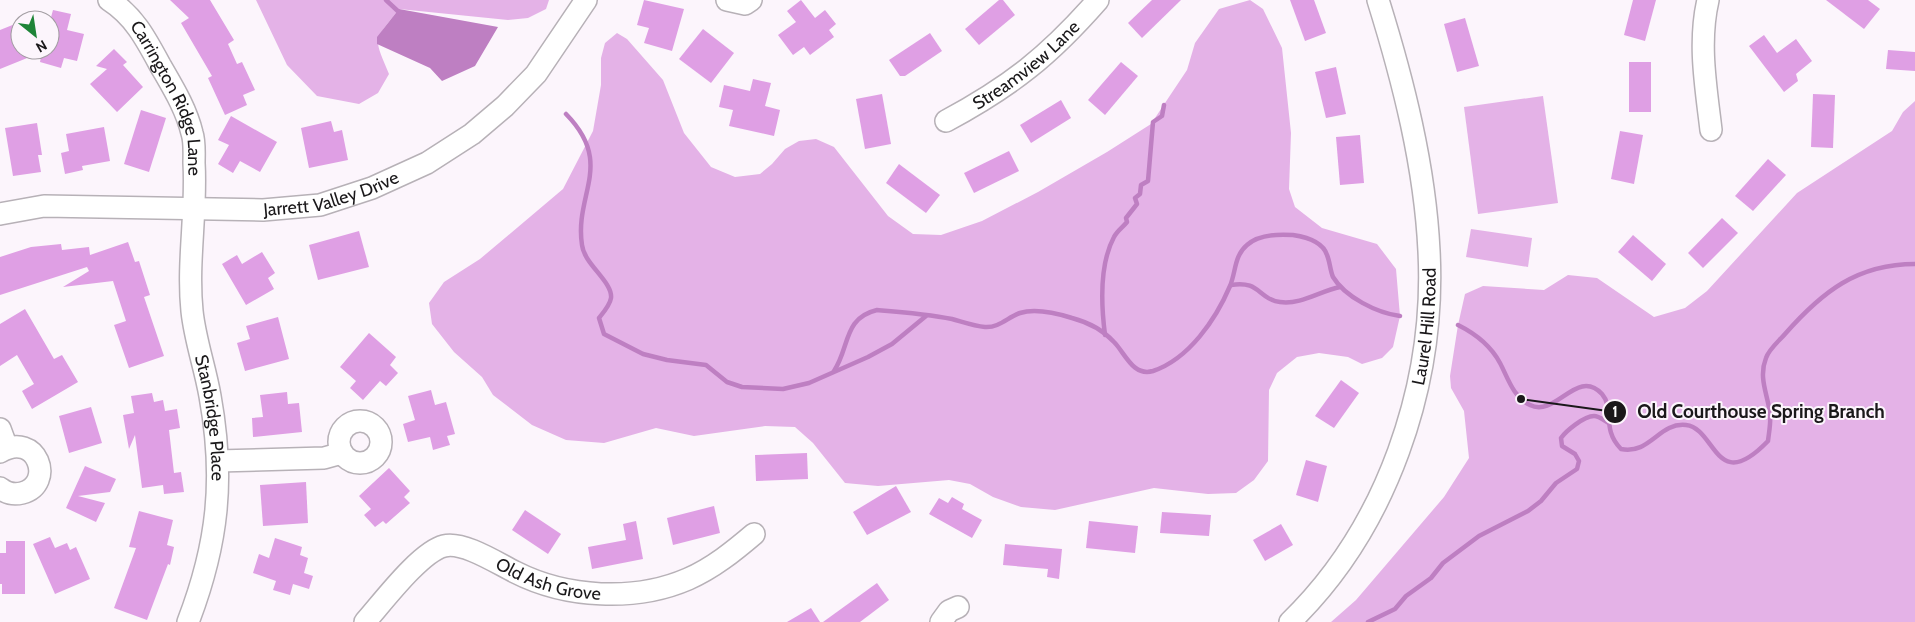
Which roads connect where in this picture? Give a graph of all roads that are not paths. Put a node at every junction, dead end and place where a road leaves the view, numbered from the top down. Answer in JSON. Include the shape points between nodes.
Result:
{"nodes":[{"id":1,"x":109,"y":0,"type":"edge"},
{"id":2,"x":586,"y":0,"type":"edge"},
{"id":3,"x":727,"y":0,"type":"edge"},
{"id":4,"x":751,"y":0,"type":"edge"},
{"id":5,"x":1098,"y":0,"type":"edge"},
{"id":6,"x":1378,"y":0,"type":"edge"},
{"id":7,"x":1708,"y":0,"type":"edge"},
{"id":8,"x":946,"y":120,"type":"dead end"},
{"id":9,"x":1711,"y":130,"type":"dead end"},
{"id":10,"x":194,"y":210,"type":"junction"},
{"id":11,"x":0,"y":214,"type":"edge"},
{"id":12,"x":2,"y":443,"type":"edge"},
{"id":13,"x":342,"y":453,"type":"dead end"},
{"id":14,"x":218,"y":461,"type":"junction"},
{"id":15,"x":0,"y":488,"type":"edge"},
{"id":16,"x":754,"y":534,"type":"dead end"},
{"id":17,"x":958,"y":607,"type":"dead end"},
{"id":18,"x":188,"y":622,"type":"edge"},
{"id":19,"x":365,"y":622,"type":"edge"},
{"id":20,"x":941,"y":622,"type":"edge"},
{"id":21,"x":1290,"y":622,"type":"edge"}],
"edges":[{"from":1,"to":10,"type":"street","name":"Carrington Ridge Lane","via":[[143,33],[184,110],[193,134]]},
{"from":2,"to":10,"type":"street","name":"Jarrett Valley Drive","via":[[536,74],[505,106],[472,134],[427,163],[372,188],[320,205],[263,210]]},
{"from":3,"to":4,"type":"street","via":[[744,4]]},
{"from":5,"to":8,"type":"street","name":"Streamview Lane","via":[[1068,34],[1026,72],[986,99]]},
{"from":6,"to":21,"type":"street","name":"Laurel Hill Road","via":[[1402,86],[1425,207],[1429,254],[1423,360],[1400,448],[1368,517],[1337,566]]},
{"from":7,"to":9,"type":"street","via":[[1703,39]]},
{"from":10,"to":11,"type":"street","name":"Jarrett Valley Drive","via":[[44,206]]},
{"from":10,"to":14,"type":"street","name":"Stanbridge Place","via":[[192,310],[210,395]]},
{"from":12,"to":15,"type":"street","via":[[34,454],[38,460],[39,475],[37,482],[26,492],[11,494]]},
{"from":13,"to":14,"type":"street","via":[[324,458]]},
{"from":14,"to":18,"type":"street","name":"Stanbridge Place","via":[[220,484],[213,539]]},
{"from":16,"to":19,"type":"street","name":"Old Ash Grove","via":[[722,560],[690,578],[657,588],[619,594],[586,592],[544,583],[462,547],[444,546],[414,566]]},
{"from":17,"to":20,"type":"street","via":[[949,611]]}]}
